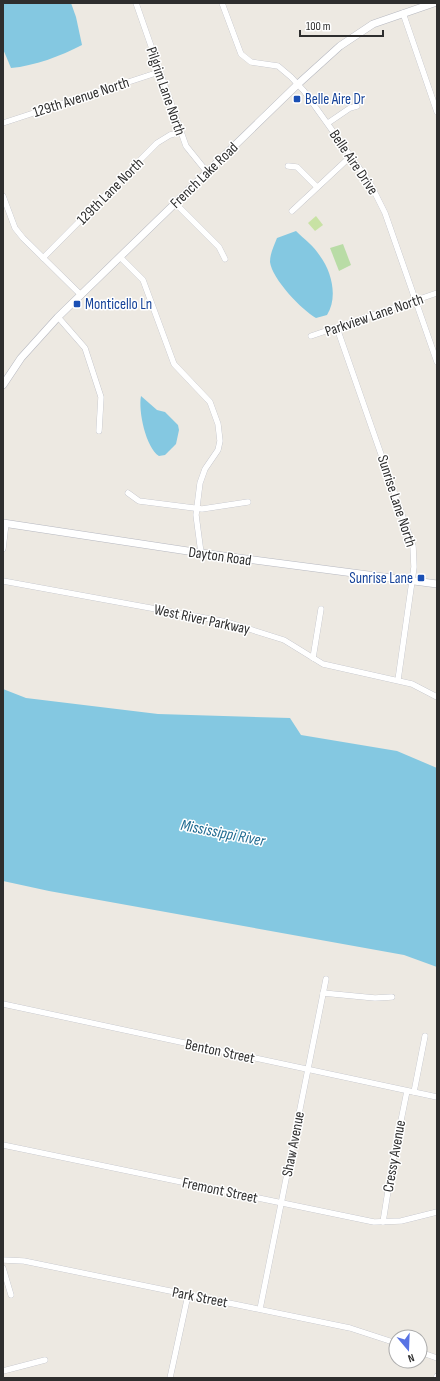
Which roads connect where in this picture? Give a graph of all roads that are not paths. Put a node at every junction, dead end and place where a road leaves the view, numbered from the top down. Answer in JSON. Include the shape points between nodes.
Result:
{"nodes":[{"id":1,"x":136,"y":3,"type":"edge"},
{"id":2,"x":222,"y":3,"type":"edge"},
{"id":3,"x":434,"y":3,"type":"edge"},
{"id":4,"x":402,"y":13,"type":"junction"},
{"id":5,"x":159,"y":72,"type":"junction"},
{"id":6,"x":298,"y":84,"type":"junction"},
{"id":7,"x":357,"y":106,"type":"dead end"},
{"id":8,"x":437,"y":112,"type":"edge"},
{"id":9,"x":3,"y":123,"type":"edge"},
{"id":10,"x":328,"y":123,"type":"junction"},
{"id":11,"x":181,"y":132,"type":"junction"},
{"id":12,"x":351,"y":156,"type":"junction"},
{"id":13,"x":288,"y":166,"type":"dead end"},
{"id":14,"x":207,"y":172,"type":"junction"},
{"id":15,"x":317,"y":187,"type":"junction"},
{"id":16,"x":3,"y":196,"type":"edge"},
{"id":17,"x":175,"y":203,"type":"junction"},
{"id":18,"x":292,"y":211,"type":"dead end"},
{"id":19,"x":120,"y":257,"type":"junction"},
{"id":20,"x":43,"y":258,"type":"junction"},
{"id":21,"x":225,"y":259,"type":"dead end"},
{"id":22,"x":437,"y":293,"type":"edge"},
{"id":23,"x":81,"y":295,"type":"junction"},
{"id":24,"x":416,"y":300,"type":"junction"},
{"id":25,"x":58,"y":317,"type":"junction"},
{"id":26,"x":337,"y":328,"type":"junction"},
{"id":27,"x":310,"y":336,"type":"dead end"},
{"id":28,"x":437,"y":362,"type":"edge"},
{"id":29,"x":3,"y":385,"type":"edge"},
{"id":30,"x":99,"y":431,"type":"dead end"},
{"id":31,"x":128,"y":493,"type":"dead end"},
{"id":32,"x":248,"y":502,"type":"dead end"},
{"id":33,"x":197,"y":508,"type":"junction"},
{"id":34,"x":5,"y":523,"type":"edge"},
{"id":35,"x":3,"y":549,"type":"edge"},
{"id":36,"x":201,"y":554,"type":"junction"},
{"id":37,"x":3,"y":581,"type":"edge"},
{"id":38,"x":411,"y":581,"type":"junction"},
{"id":39,"x":437,"y":584,"type":"edge"},
{"id":40,"x":321,"y":608,"type":"dead end"},
{"id":41,"x":313,"y":658,"type":"junction"},
{"id":42,"x":398,"y":680,"type":"junction"},
{"id":43,"x":437,"y":696,"type":"edge"},
{"id":44,"x":326,"y":979,"type":"dead end"},
{"id":45,"x":323,"y":993,"type":"junction"},
{"id":46,"x":392,"y":997,"type":"dead end"},
{"id":47,"x":3,"y":1004,"type":"edge"},
{"id":48,"x":425,"y":1036,"type":"dead end"},
{"id":49,"x":307,"y":1069,"type":"junction"},
{"id":50,"x":407,"y":1091,"type":"junction"},
{"id":51,"x":414,"y":1092,"type":"junction"},
{"id":52,"x":437,"y":1097,"type":"edge"},
{"id":53,"x":3,"y":1145,"type":"edge"},
{"id":54,"x":281,"y":1203,"type":"junction"},
{"id":55,"x":437,"y":1212,"type":"edge"},
{"id":56,"x":383,"y":1222,"type":"junction"},
{"id":57,"x":3,"y":1260,"type":"edge"},
{"id":58,"x":3,"y":1268,"type":"edge"},
{"id":59,"x":11,"y":1295,"type":"dead end"},
{"id":60,"x":188,"y":1295,"type":"junction"},
{"id":61,"x":260,"y":1309,"type":"junction"},
{"id":62,"x":388,"y":1340,"type":"edge"},
{"id":63,"x":45,"y":1360,"type":"dead end"},
{"id":64,"x":3,"y":1371,"type":"edge"},
{"id":65,"x":170,"y":1378,"type":"edge"}],
"edges":[{"from":1,"to":5,"type":"street","name":"Pilgrim Lane North"},
{"from":2,"to":6,"type":"street","name":"Belle Aire Drive","via":[[241,54],[251,62],[278,66]]},
{"from":3,"to":4,"type":"street","name":"French Lake Road"},
{"from":4,"to":6,"type":"street","name":"French Lake Road","via":[[355,34]]},
{"from":4,"to":8,"type":"street"},
{"from":5,"to":9,"type":"street","name":"129th Avenue North"},
{"from":5,"to":11,"type":"street","name":"Pilgrim Lane North"},
{"from":6,"to":10,"type":"street","name":"Belle Aire Drive"},
{"from":6,"to":14,"type":"street","name":"French Lake Road"},
{"from":7,"to":10,"type":"street"},
{"from":10,"to":12,"type":"street","name":"Belle Aire Drive"},
{"from":11,"to":14,"type":"street","name":"Pilgrim Lane North","via":[[190,153]]},
{"from":11,"to":20,"type":"street","name":"129th Lane North","via":[[157,143]]},
{"from":12,"to":15,"type":"street"},
{"from":12,"to":24,"type":"street","name":"Belle Aire Drive","via":[[370,183],[385,213]]},
{"from":13,"to":15,"type":"street","via":[[297,167]]},
{"from":14,"to":17,"type":"street","name":"French Lake Road"},
{"from":15,"to":18,"type":"street"},
{"from":16,"to":20,"type":"street","via":[[15,228]]},
{"from":17,"to":19,"type":"street","name":"French Lake Road"},
{"from":17,"to":21,"type":"street","via":[[219,247]]},
{"from":19,"to":23,"type":"street","name":"French Lake Road"},
{"from":19,"to":33,"type":"street","via":[[143,280],[174,364],[210,402],[218,424],[218,450],[202,476]]},
{"from":20,"to":23,"type":"street"},
{"from":22,"to":24,"type":"street","name":"Parkview Lane North"},
{"from":23,"to":25,"type":"street","name":"French Lake Road"},
{"from":24,"to":26,"type":"street","name":"Parkview Lane North"},
{"from":24,"to":28,"type":"street","name":"Belle Aire Drive"},
{"from":25,"to":29,"type":"street","name":"French Lake Road","via":[[21,358]]},
{"from":25,"to":30,"type":"street","via":[[78,338],[87,355],[101,397]]},
{"from":26,"to":27,"type":"street","name":"Parkview Lane North"},
{"from":26,"to":38,"type":"street","name":"Sunrise Lane North","via":[[410,535],[414,555]]},
{"from":31,"to":33,"type":"street","via":[[139,501]]},
{"from":32,"to":33,"type":"street"},
{"from":33,"to":36,"type":"street"},
{"from":34,"to":35,"type":"street"},
{"from":34,"to":36,"type":"street","name":"Dayton Road"},
{"from":36,"to":38,"type":"street","name":"Dayton Road"},
{"from":37,"to":41,"type":"street","name":"West River Parkway","via":[[226,622],[284,640]]},
{"from":38,"to":39,"type":"street","name":"Dayton Road"},
{"from":38,"to":42,"type":"street","name":"Sunrise Lane North"},
{"from":40,"to":41,"type":"street"},
{"from":41,"to":42,"type":"street","name":"West River Parkway","via":[[333,668]]},
{"from":42,"to":43,"type":"street","name":"West River Parkway"},
{"from":44,"to":45,"type":"street","name":"Shaw Avenue"},
{"from":45,"to":46,"type":"street"},
{"from":45,"to":49,"type":"street","name":"Shaw Avenue"},
{"from":47,"to":49,"type":"street","name":"Benton Street"},
{"from":48,"to":51,"type":"street"},
{"from":49,"to":50,"type":"street","name":"Benton Street"},
{"from":49,"to":54,"type":"street","name":"Shaw Avenue"},
{"from":50,"to":51,"type":"street","name":"Benton Street"},
{"from":50,"to":56,"type":"street","name":"Cressy Avenue"},
{"from":51,"to":52,"type":"street","name":"Benton Street"},
{"from":53,"to":54,"type":"street","name":"Fremont Street"},
{"from":54,"to":56,"type":"street","name":"Fremont Street"},
{"from":54,"to":61,"type":"street","name":"Shaw Avenue"},
{"from":55,"to":56,"type":"street","name":"Fremont Street","via":[[401,1221]]},
{"from":57,"to":60,"type":"street","name":"Park Street","via":[[24,1261]]},
{"from":58,"to":59,"type":"street"},
{"from":60,"to":61,"type":"street","name":"Park Street"},
{"from":60,"to":65,"type":"street"},
{"from":61,"to":62,"type":"street","name":"Park Street","via":[[350,1328]]},
{"from":63,"to":64,"type":"street"}]}
